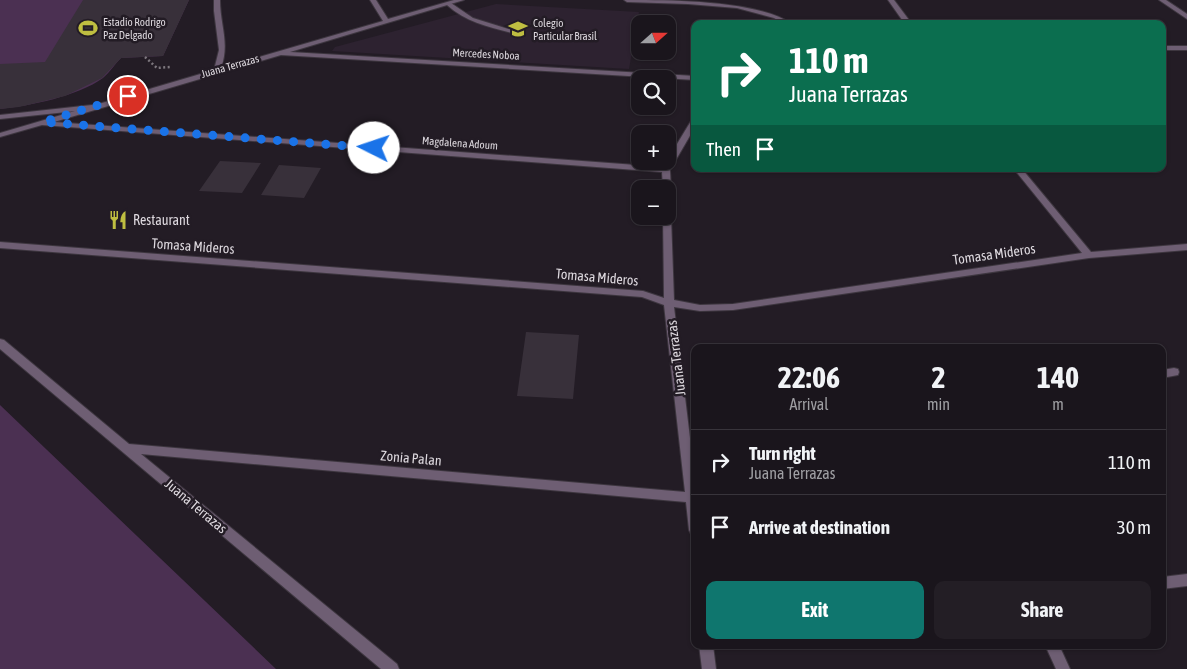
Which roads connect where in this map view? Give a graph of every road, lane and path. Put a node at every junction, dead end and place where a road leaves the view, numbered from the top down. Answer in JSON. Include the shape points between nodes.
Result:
{"nodes":[{"id":1,"x":217,"y":0,"type":"edge"},
{"id":2,"x":373,"y":0,"type":"edge"},
{"id":3,"x":461,"y":0,"type":"edge"},
{"id":4,"x":627,"y":0,"type":"edge"},
{"id":5,"x":891,"y":0,"type":"edge"},
{"id":6,"x":1162,"y":0,"type":"edge"},
{"id":7,"x":449,"y":4,"type":"junction"},
{"id":8,"x":1187,"y":17,"type":"edge"},
{"id":9,"x":783,"y":20,"type":"edge"},
{"id":10,"x":906,"y":20,"type":"edge"},
{"id":11,"x":387,"y":22,"type":"junction"},
{"id":12,"x":512,"y":31,"type":"dead end"},
{"id":13,"x":1166,"y":48,"type":"edge"},
{"id":14,"x":1187,"y":48,"type":"edge"},
{"id":15,"x":276,"y":53,"type":"junction"},
{"id":16,"x":145,"y":58,"type":"dead end"},
{"id":17,"x":173,"y":67,"type":"dead end"},
{"id":18,"x":217,"y":70,"type":"junction"},
{"id":19,"x":691,"y":78,"type":"edge"},
{"id":20,"x":92,"y":107,"type":"junction"},
{"id":21,"x":0,"y":116,"type":"edge"},
{"id":22,"x":43,"y":122,"type":"junction"},
{"id":23,"x":691,"y":128,"type":"edge"},
{"id":24,"x":0,"y":134,"type":"edge"},
{"id":25,"x":676,"y":153,"type":"edge"},
{"id":26,"x":631,"y":167,"type":"edge"},
{"id":27,"x":666,"y":170,"type":"edge"},
{"id":28,"x":1020,"y":172,"type":"edge"},
{"id":29,"x":667,"y":180,"type":"edge"},
{"id":30,"x":667,"y":225,"type":"edge"},
{"id":31,"x":0,"y":245,"type":"edge"},
{"id":32,"x":1187,"y":247,"type":"edge"},
{"id":33,"x":1089,"y":255,"type":"junction"},
{"id":34,"x":669,"y":303,"type":"junction"},
{"id":35,"x":0,"y":343,"type":"edge"},
{"id":36,"x":1174,"y":372,"type":"dead end"},
{"id":37,"x":1166,"y":373,"type":"edge"},
{"id":38,"x":690,"y":440,"type":"edge"},
{"id":39,"x":126,"y":448,"type":"junction"},
{"id":40,"x":691,"y":469,"type":"edge"},
{"id":41,"x":691,"y":498,"type":"edge"},
{"id":42,"x":1187,"y":580,"type":"edge"},
{"id":43,"x":1166,"y":583,"type":"edge"},
{"id":44,"x":706,"y":649,"type":"edge"},
{"id":45,"x":1054,"y":649,"type":"edge"},
{"id":46,"x":392,"y":669,"type":"edge"},
{"id":47,"x":709,"y":669,"type":"edge"},
{"id":48,"x":1064,"y":669,"type":"edge"}],
"edges":[{"from":1,"to":18,"type":"street","via":[[217,24],[224,39],[224,55]]},
{"from":2,"to":11,"type":"street"},
{"from":3,"to":7,"type":"street","name":"Juana Terrazas"},
{"from":4,"to":9,"type":"street","via":[[747,6],[772,13]]},
{"from":5,"to":10,"type":"street"},
{"from":6,"to":8,"type":"street"},
{"from":7,"to":11,"type":"street","name":"Juana Terrazas"},
{"from":7,"to":12,"type":"street","via":[[479,24]]},
{"from":11,"to":15,"type":"street","name":"Juana Terrazas"},
{"from":13,"to":14,"type":"street"},
{"from":15,"to":18,"type":"street","name":"Juana Terrazas"},
{"from":15,"to":19,"type":"street","name":"Mercedes Noboa"},
{"from":16,"to":17,"type":"path","via":[[157,68]]},
{"from":18,"to":20,"type":"street","name":"Juana Terrazas"},
{"from":20,"to":21,"type":"street"},
{"from":20,"to":22,"type":"street","name":"Juana Terrazas"},
{"from":22,"to":24,"type":"street","name":"Juana Terrazas"},
{"from":22,"to":26,"type":"street","name":"Magdalena Adoum"},
{"from":23,"to":25,"type":"street"},
{"from":27,"to":29,"type":"street"},
{"from":28,"to":33,"type":"street"},
{"from":30,"to":34,"type":"street","name":"Juana Terrazas"},
{"from":31,"to":34,"type":"street","name":"Tomasa Mideros","via":[[643,294]]},
{"from":32,"to":33,"type":"street","name":"Tomasa Mideros"},
{"from":33,"to":34,"type":"street","name":"Tomasa Mideros","via":[[732,307],[700,308]]},
{"from":34,"to":38,"type":"street","name":"Juana Terrazas"},
{"from":35,"to":39,"type":"street","name":"Juana Terrazas"},
{"from":36,"to":37,"type":"street"},
{"from":38,"to":40,"type":"street","name":"Juana Terrazas"},
{"from":39,"to":41,"type":"street","name":"Zonia Palan"},
{"from":39,"to":46,"type":"street","name":"Juana Terrazas"},
{"from":42,"to":43,"type":"street"},
{"from":44,"to":47,"type":"street"},
{"from":45,"to":48,"type":"street"}]}
